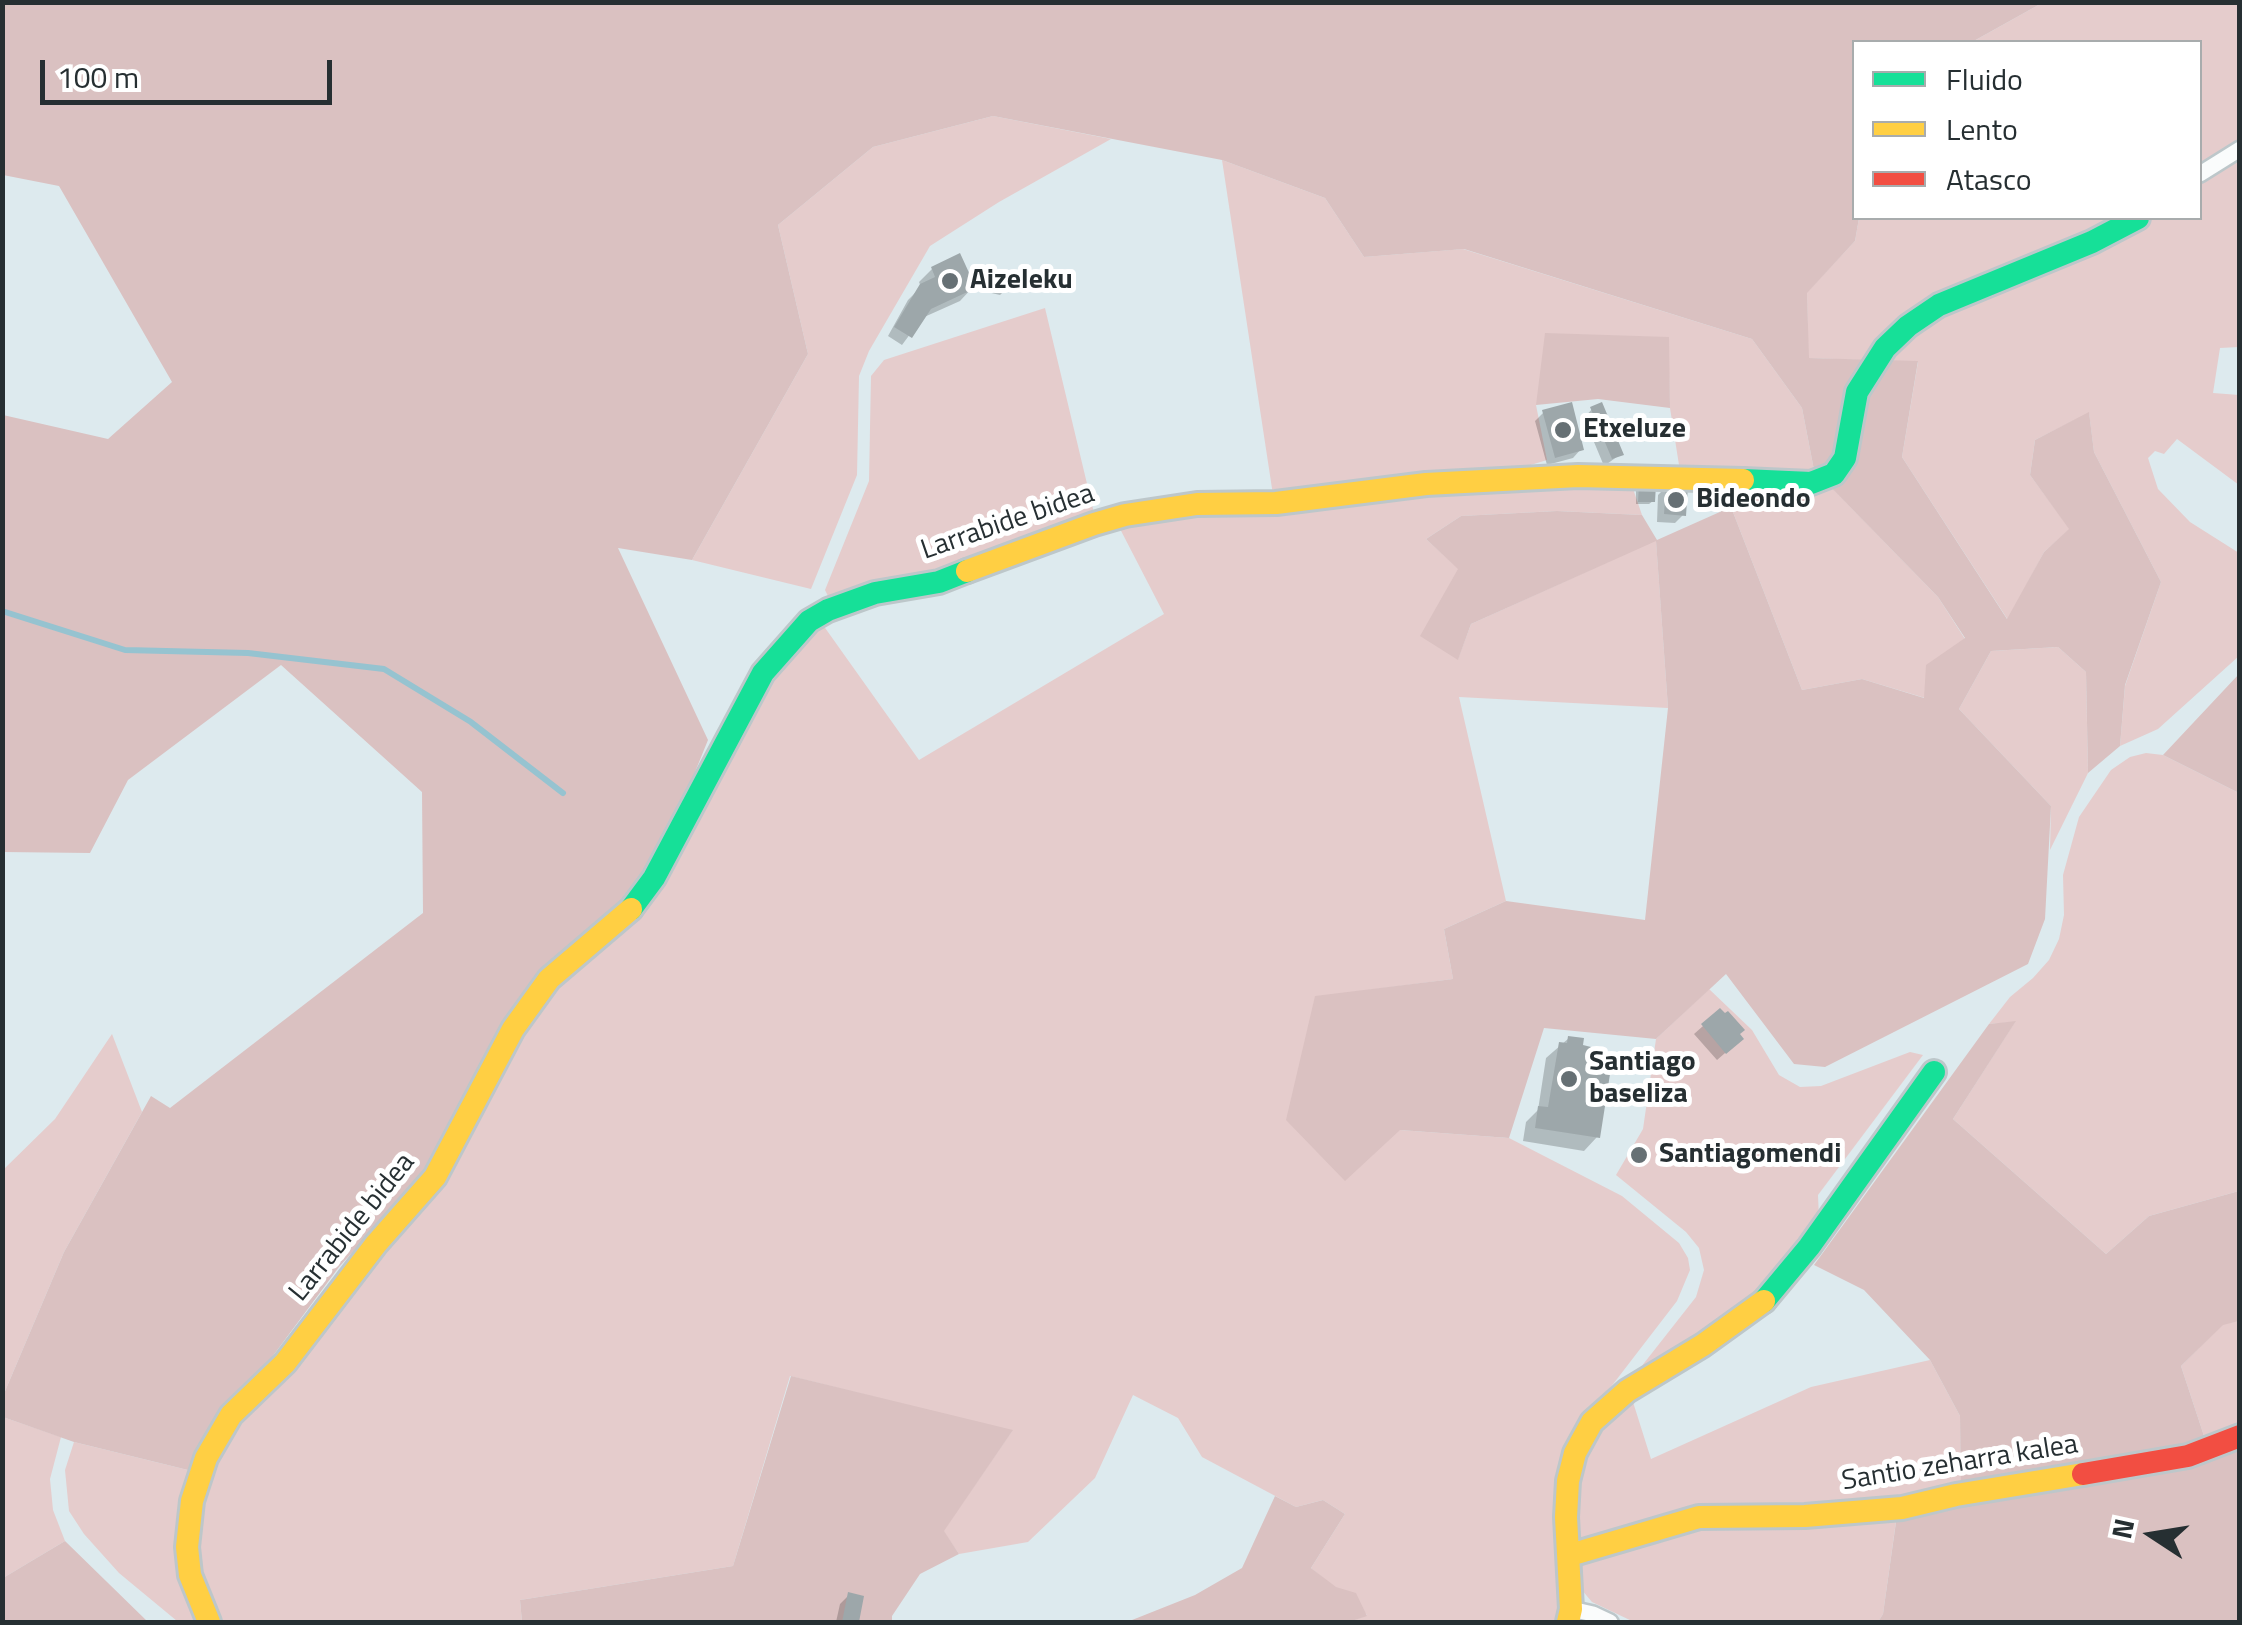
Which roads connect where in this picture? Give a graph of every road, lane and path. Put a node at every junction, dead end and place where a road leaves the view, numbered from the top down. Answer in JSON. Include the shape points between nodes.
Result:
{"nodes":[{"id":1,"x":2239,"y":149,"type":"edge"},
{"id":2,"x":2202,"y":173,"type":"edge"},
{"id":3,"x":2134,"y":220,"type":"edge"},
{"id":4,"x":1934,"y":1072,"type":"dead end"},
{"id":5,"x":2240,"y":1436,"type":"edge"},
{"id":6,"x":1570,"y":1555,"type":"junction"},
{"id":7,"x":1570,"y":1616,"type":"edge"},
{"id":8,"x":209,"y":1622,"type":"edge"},
{"id":9,"x":1610,"y":1622,"type":"edge"}],
"edges":[{"from":1,"to":2,"type":"street"},
{"from":3,"to":8,"type":"street","name":"Larrabide bidea","via":[[1940,305],[1908,326],[1857,392],[1845,458],[1834,474],[1812,483],[1578,476],[1197,504],[1094,524],[939,582],[875,593],[809,621],[762,673],[654,878],[626,914],[549,979],[513,1029],[428,1188],[285,1363],[231,1415],[206,1458],[187,1548]]},
{"from":4,"to":6,"type":"street","via":[[1759,1306],[1627,1391],[1592,1422],[1568,1481]]},
{"from":5,"to":6,"type":"street","name":"Santio zeharra kalea","via":[[2188,1456],[1902,1508],[1699,1517]]},
{"from":6,"to":7,"type":"street"},
{"from":7,"to":9,"type":"street","via":[[1592,1614]]}]}
